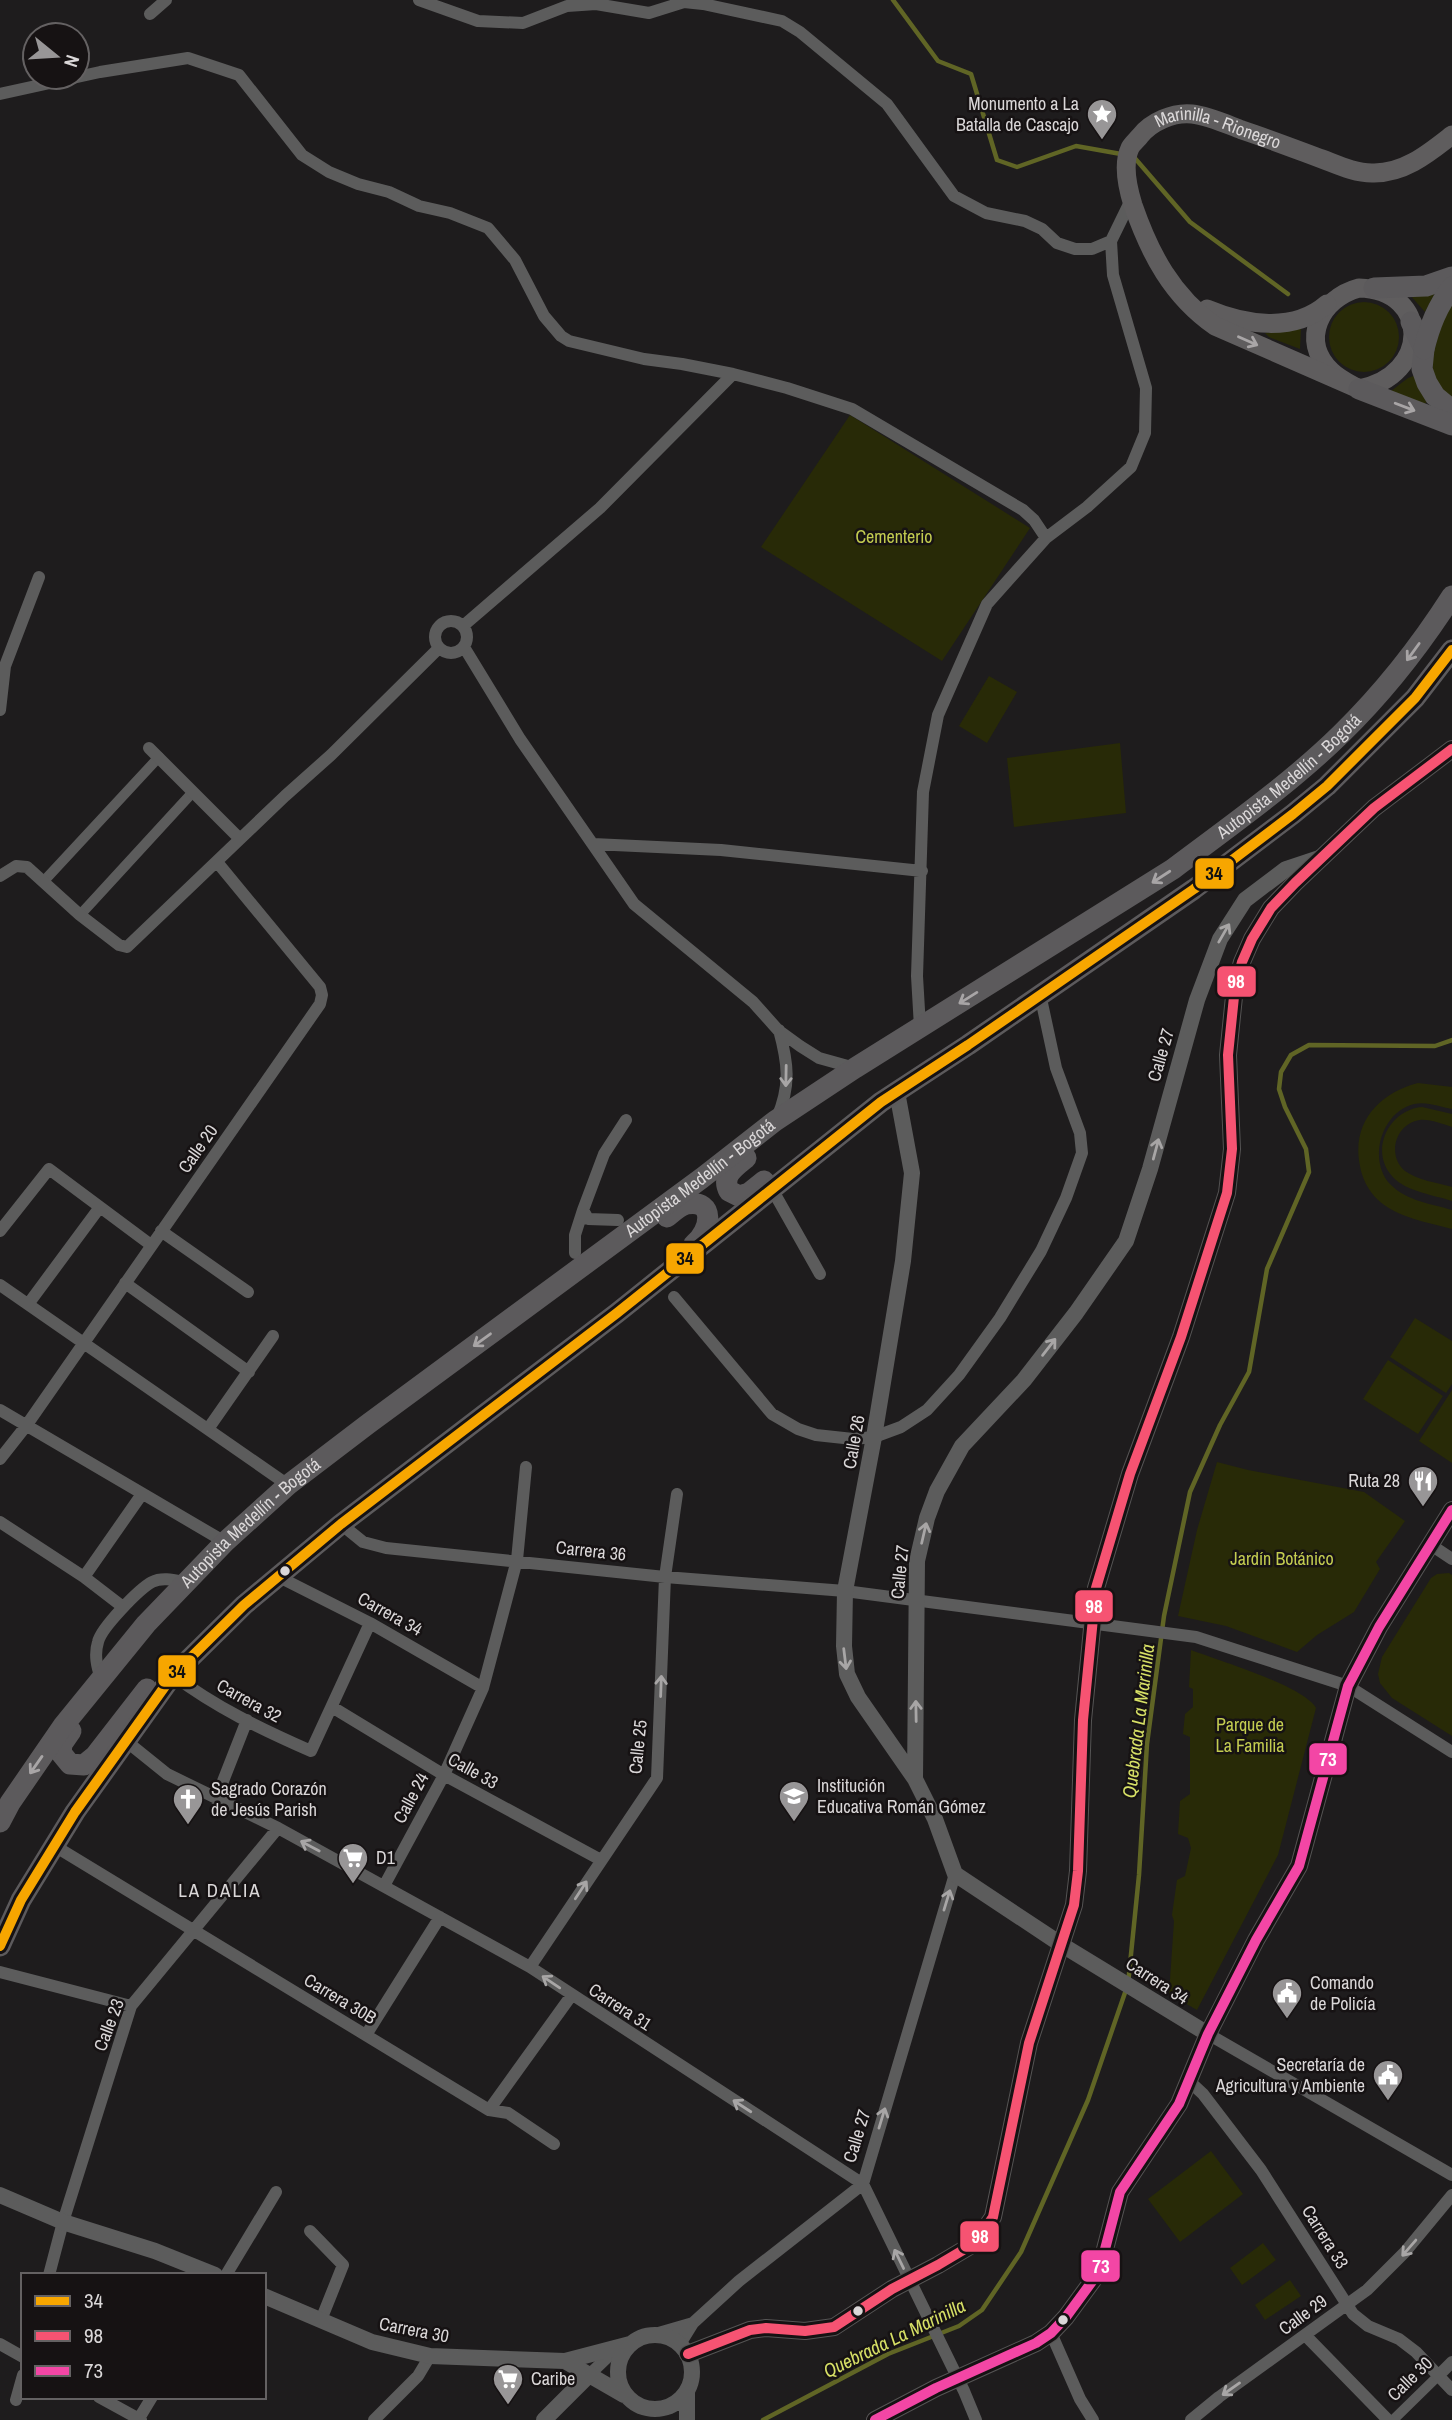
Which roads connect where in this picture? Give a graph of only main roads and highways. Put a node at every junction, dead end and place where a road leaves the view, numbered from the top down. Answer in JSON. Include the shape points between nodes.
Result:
{"nodes":[{"id":1,"x":1452,"y":135,"type":"edge"},
{"id":2,"x":1452,"y":277,"type":"edge"},
{"id":3,"x":1452,"y":287,"type":"edge"},
{"id":4,"x":1374,"y":288,"type":"junction"},
{"id":5,"x":1174,"y":289,"type":"junction"},
{"id":6,"x":1333,"y":299,"type":"junction"},
{"id":7,"x":1419,"y":337,"type":"junction"},
{"id":8,"x":1359,"y":389,"type":"junction"},
{"id":9,"x":1452,"y":410,"type":"edge"},
{"id":10,"x":1452,"y":425,"type":"edge"},
{"id":11,"x":1452,"y":596,"type":"edge"},
{"id":12,"x":1452,"y":650,"type":"edge"},
{"id":13,"x":1452,"y":749,"type":"edge"},
{"id":14,"x":861,"y":1064,"type":"junction"},
{"id":15,"x":889,"y":1097,"type":"junction"},
{"id":16,"x":617,"y":1313,"type":"junction"},
{"id":17,"x":509,"y":1321,"type":"junction"},
{"id":18,"x":1452,"y":1510,"type":"edge"},
{"id":19,"x":163,"y":1606,"type":"junction"},
{"id":20,"x":190,"y":1659,"type":"junction"},
{"id":21,"x":0,"y":1822,"type":"edge"},
{"id":22,"x":0,"y":1947,"type":"edge"},
{"id":23,"x":684,"y":2349,"type":"road end"},
{"id":24,"x":875,"y":2420,"type":"edge"}],
"edges":[{"from":1,"to":5,"type":"main road","name":"Marinilla - Rionegro","via":[[1423,158],[1394,171],[1372,173],[1351,170],[1190,113],[1168,117],[1146,129],[1129,157],[1131,200],[1153,255]]},
{"from":2,"to":4,"type":"highway","via":[[1426,286]]},
{"from":3,"to":7,"type":"highway"},
{"from":4,"to":6,"type":"main road","via":[[1346,291]]},
{"from":4,"to":7,"type":"main road","via":[[1397,300]]},
{"from":5,"to":6,"type":"main road","via":[[1227,317],[1276,324],[1316,314]]},
{"from":5,"to":8,"type":"main road","one_way":true,"via":[[1215,326]]},
{"from":6,"to":8,"type":"main road","via":[[1317,327],[1317,343],[1332,372]]},
{"from":7,"to":8,"type":"main road","via":[[1403,366],[1391,377]]},
{"from":7,"to":9,"type":"highway","via":[[1427,383]]},
{"from":8,"to":10,"type":"highway","one_way":true},
{"from":11,"to":14,"type":"highway","name":"Autopista Medellín - Bogotá","one_way":true,"via":[[1374,700],[1300,772],[1173,869]]},
{"from":12,"to":15,"type":"highway","name":"Autopista Medellín - Bogotá","via":[[1415,698],[1327,786],[1194,889]]},
{"from":13,"to":23,"type":"main road","via":[[1374,808],[1271,908],[1252,939],[1235,986],[1228,1055],[1232,1149],[1227,1193],[1181,1337],[1130,1474],[1096,1588],[1083,1720],[1074,1905],[1029,2043],[993,2217],[975,2243],[834,2327],[750,2330]]},
{"from":14,"to":15,"type":"highway","via":[[855,1074],[733,1169],[726,1179],[727,1188],[733,1195],[749,1193],[860,1106]]},
{"from":14,"to":17,"type":"highway","name":"Autopista Medellín - Bogotá","via":[[775,1121]]},
{"from":15,"to":16,"type":"highway","name":"Autopista Medellín - Bogotá"},
{"from":16,"to":17,"type":"highway","via":[[637,1288],[701,1238],[708,1223],[704,1209],[682,1205],[554,1300]]},
{"from":16,"to":20,"type":"highway","name":"Autopista Medellín - Bogotá","via":[[341,1524],[277,1576]]},
{"from":17,"to":19,"type":"highway","name":"Autopista Medellín - Bogotá","one_way":true,"via":[[288,1485]]},
{"from":18,"to":24,"type":"main road","via":[[1348,1686],[1299,1866],[1208,2034],[1179,2104],[1120,2192],[1099,2272],[1068,2315],[1036,2343]]},
{"from":19,"to":20,"type":"highway","via":[[148,1636],[67,1735],[61,1753],[65,1760],[76,1766],[90,1761],[162,1671]]},
{"from":19,"to":21,"type":"highway","name":"Autopista Medellín - Bogotá","one_way":true,"via":[[56,1737]]},
{"from":20,"to":22,"type":"highway","name":"Autopista Medellín - Bogotá","via":[[173,1675],[53,1845]]}]}
